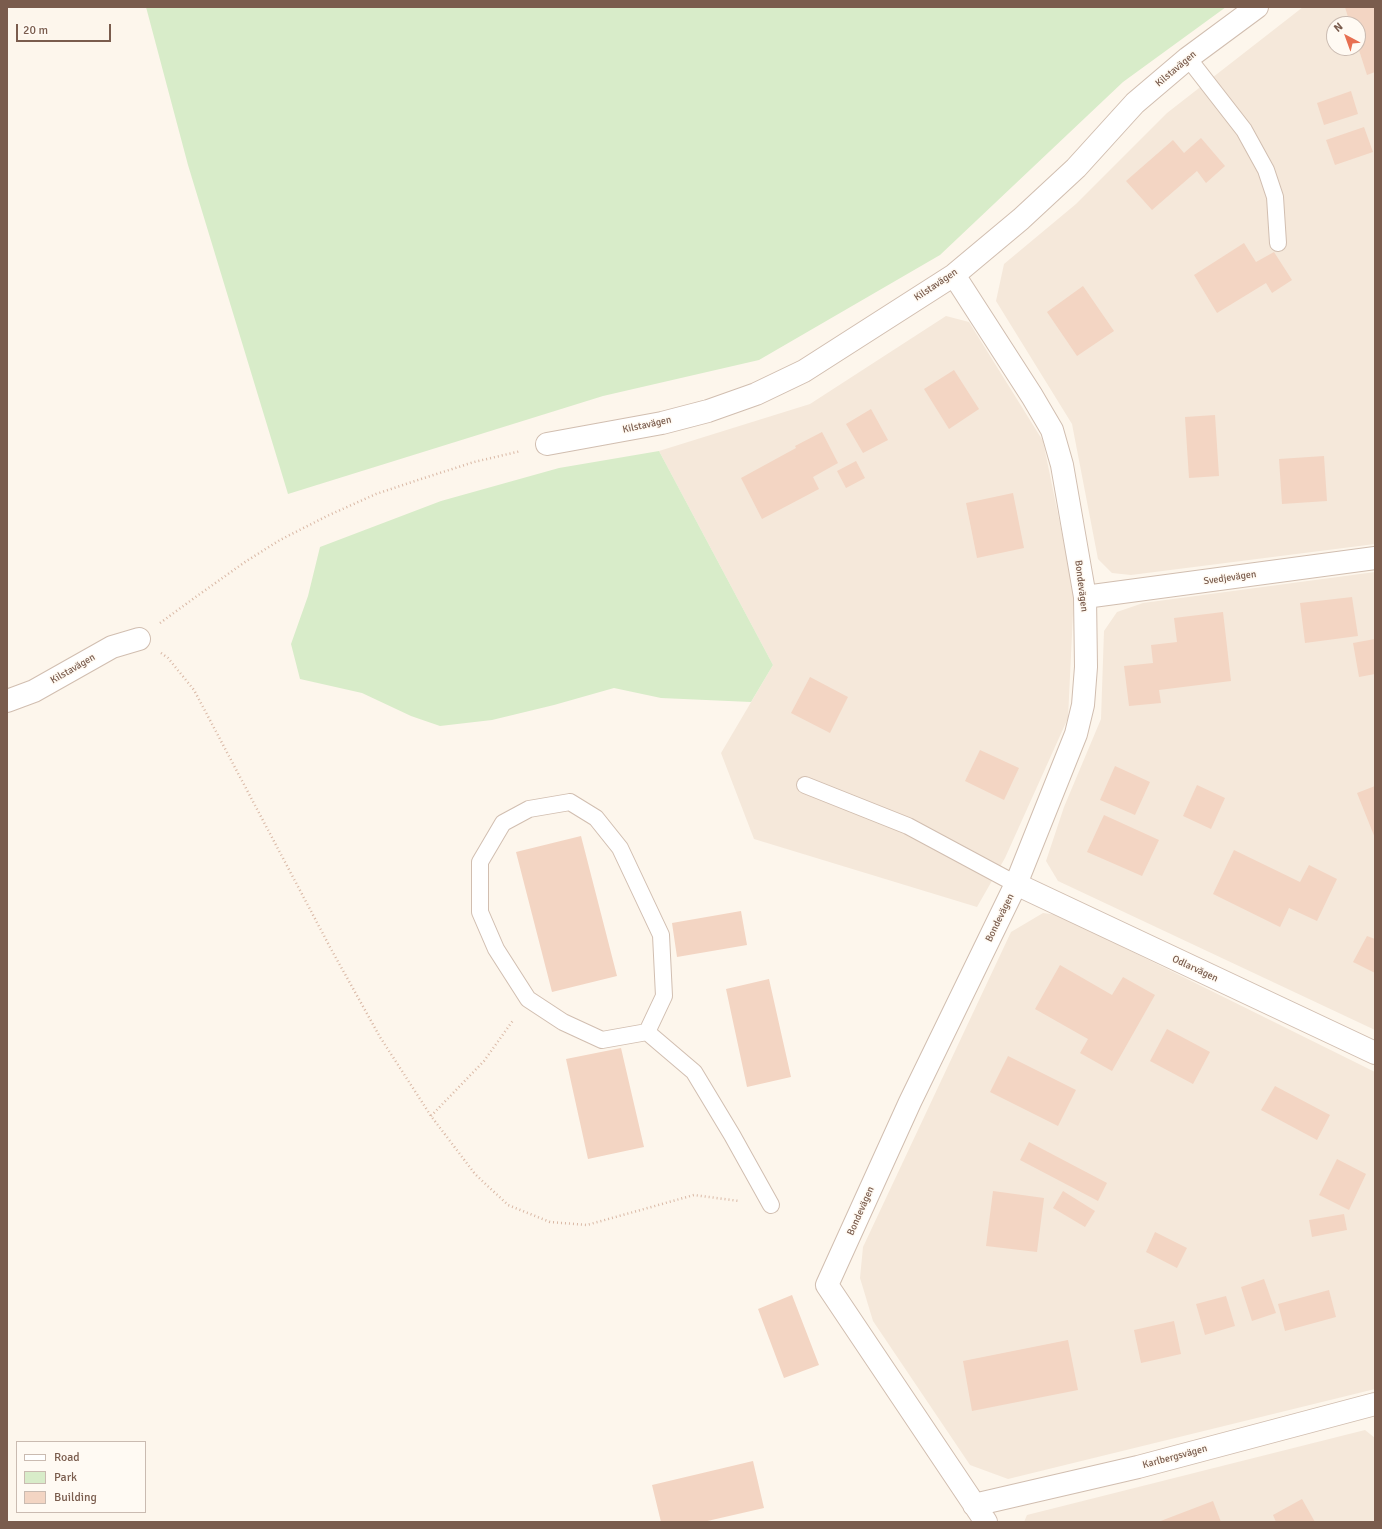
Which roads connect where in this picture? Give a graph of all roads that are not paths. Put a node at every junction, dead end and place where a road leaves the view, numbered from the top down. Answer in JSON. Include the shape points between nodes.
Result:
{"nodes":[{"id":1,"x":1257,"y":7,"type":"edge"},
{"id":2,"x":1188,"y":58,"type":"junction"},
{"id":3,"x":1278,"y":243,"type":"dead end"},
{"id":4,"x":954,"y":275,"type":"junction"},
{"id":5,"x":547,"y":444,"type":"road end"},
{"id":6,"x":1375,"y":558,"type":"edge"},
{"id":7,"x":1085,"y":597,"type":"junction"},
{"id":8,"x":139,"y":639,"type":"road end"},
{"id":9,"x":7,"y":701,"type":"edge"},
{"id":10,"x":805,"y":785,"type":"dead end"},
{"id":11,"x":1016,"y":884,"type":"junction"},
{"id":12,"x":647,"y":1032,"type":"junction"},
{"id":13,"x":1375,"y":1053,"type":"edge"},
{"id":14,"x":772,"y":1205,"type":"road end"},
{"id":15,"x":1375,"y":1404,"type":"edge"},
{"id":16,"x":980,"y":1513,"type":"edge"}],
"edges":[{"from":1,"to":2,"type":"street","name":"Kilstavägen"},
{"from":2,"to":3,"type":"lane","via":[[1244,130],[1266,170],[1275,197]]},
{"from":2,"to":4,"type":"street","name":"Kilstavägen","via":[[1135,103],[1076,168],[1021,219]]},
{"from":4,"to":5,"type":"street","name":"Kilstavägen","via":[[804,371],[756,394],[708,411],[662,423]]},
{"from":4,"to":7,"type":"street","name":"Bondevägen","via":[[1052,430],[1062,465]]},
{"from":6,"to":7,"type":"street","name":"Svedjevägen"},
{"from":7,"to":11,"type":"street","name":"Bondevägen","via":[[1086,667],[1083,705],[1076,734]]},
{"from":8,"to":9,"type":"street","name":"Kilstavägen","via":[[112,647],[34,691]]},
{"from":10,"to":11,"type":"lane","via":[[908,826]]},
{"from":11,"to":13,"type":"street","name":"Odlarvägen"},
{"from":11,"to":16,"type":"street","name":"Bondevägen","via":[[910,1102],[828,1285]]},
{"from":12,"to":12,"type":"lane","via":[[602,1040],[564,1022],[528,999],[496,949],[480,912],[480,862],[503,823],[530,809],[570,802],[596,818],[620,848],[661,935],[664,996]]},
{"from":12,"to":14,"type":"lane","via":[[694,1072]]},
{"from":15,"to":16,"type":"street","name":"Karlbergsvägen","via":[[1138,1467]]}]}
